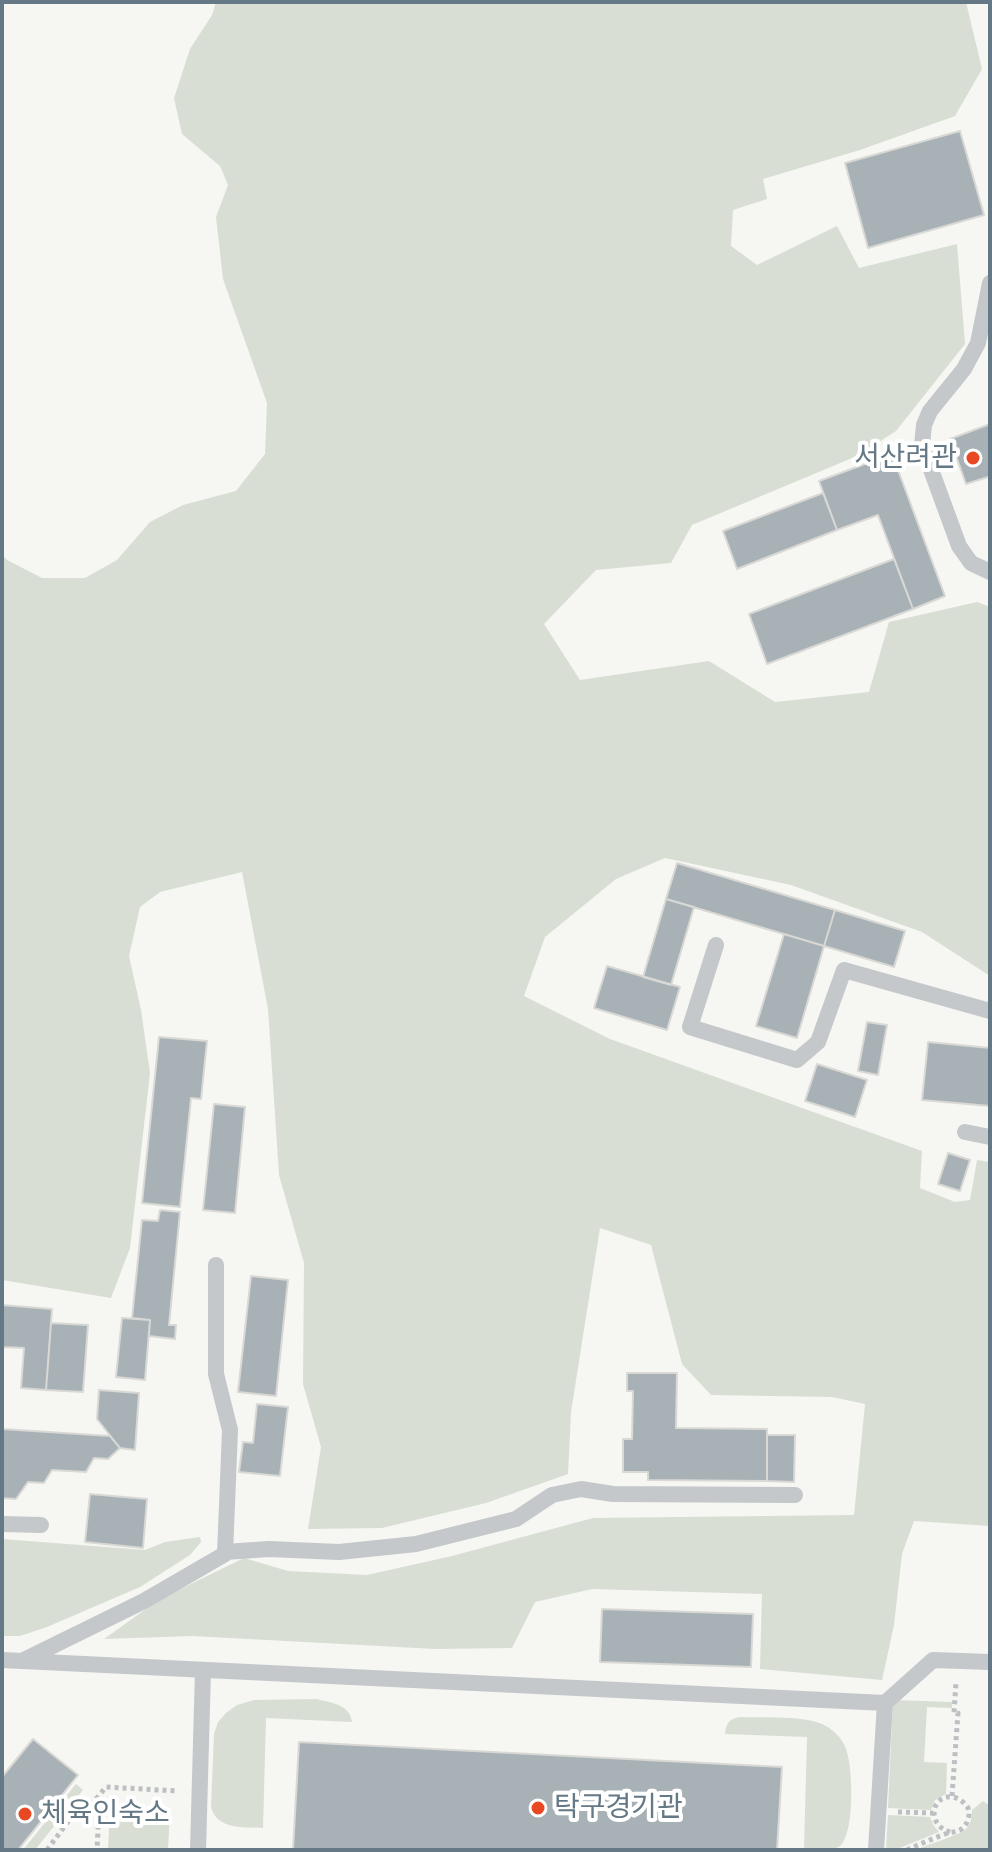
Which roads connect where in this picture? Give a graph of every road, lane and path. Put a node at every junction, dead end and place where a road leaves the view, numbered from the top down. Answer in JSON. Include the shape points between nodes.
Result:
{"nodes":[{"id":1,"x":990,"y":283,"type":"edge"},
{"id":2,"x":990,"y":572,"type":"edge"},
{"id":3,"x":716,"y":945,"type":"dead end"},
{"id":4,"x":990,"y":1011,"type":"edge"},
{"id":5,"x":965,"y":1132,"type":"dead end"},
{"id":6,"x":990,"y":1137,"type":"edge"},
{"id":7,"x":216,"y":1265,"type":"dead end"},
{"id":8,"x":795,"y":1495,"type":"dead end"},
{"id":9,"x":2,"y":1524,"type":"edge"},
{"id":10,"x":41,"y":1525,"type":"dead end"},
{"id":11,"x":225,"y":1552,"type":"junction"},
{"id":12,"x":2,"y":1660,"type":"edge"},
{"id":13,"x":957,"y":1660,"type":"junction"},
{"id":14,"x":22,"y":1661,"type":"junction"},
{"id":15,"x":990,"y":1662,"type":"edge"},
{"id":16,"x":203,"y":1670,"type":"junction"},
{"id":17,"x":885,"y":1703,"type":"junction"},
{"id":18,"x":200,"y":1792,"type":"junction"},
{"id":19,"x":952,"y":1796,"type":"junction"},
{"id":20,"x":91,"y":1805,"type":"junction"},
{"id":21,"x":877,"y":1811,"type":"junction"},
{"id":22,"x":933,"y":1813,"type":"junction"},
{"id":23,"x":950,"y":1832,"type":"junction"},
{"id":24,"x":47,"y":1850,"type":"edge"},
{"id":25,"x":97,"y":1850,"type":"edge"},
{"id":26,"x":198,"y":1850,"type":"edge"},
{"id":27,"x":876,"y":1850,"type":"edge"},
{"id":28,"x":907,"y":1850,"type":"edge"}],
"edges":[{"from":1,"to":2,"type":"lane","via":[[978,343],[930,411],[922,445],[959,546],[971,563]]},
{"from":3,"to":4,"type":"lane","via":[[690,1027],[797,1060],[818,1042],[844,970]]},
{"from":5,"to":6,"type":"lane"},
{"from":7,"to":11,"type":"lane","via":[[216,1374],[230,1430]]},
{"from":8,"to":11,"type":"lane","via":[[613,1494],[581,1489],[552,1495],[516,1519],[416,1544],[339,1552]]},
{"from":9,"to":10,"type":"lane"},
{"from":11,"to":14,"type":"lane","via":[[144,1601]]},
{"from":12,"to":14,"type":"lane"},
{"from":13,"to":15,"type":"lane"},
{"from":13,"to":17,"type":"lane","via":[[933,1660]]},
{"from":13,"to":19,"type":"path"},
{"from":14,"to":16,"type":"lane"},
{"from":16,"to":17,"type":"lane"},
{"from":16,"to":18,"type":"lane"},
{"from":17,"to":21,"type":"lane"},
{"from":18,"to":20,"type":"path","via":[[106,1787]]},
{"from":18,"to":26,"type":"lane"},
{"from":19,"to":22,"type":"path","via":[[943,1798]]},
{"from":19,"to":23,"type":"path","via":[[967,1806],[969,1816],[959,1831]]},
{"from":20,"to":24,"type":"path","via":[[84,1800]]},
{"from":20,"to":25,"type":"path","via":[[99,1810]]},
{"from":21,"to":22,"type":"path"},
{"from":21,"to":27,"type":"lane"},
{"from":22,"to":23,"type":"path","via":[[941,1830]]},
{"from":23,"to":28,"type":"path"}]}
